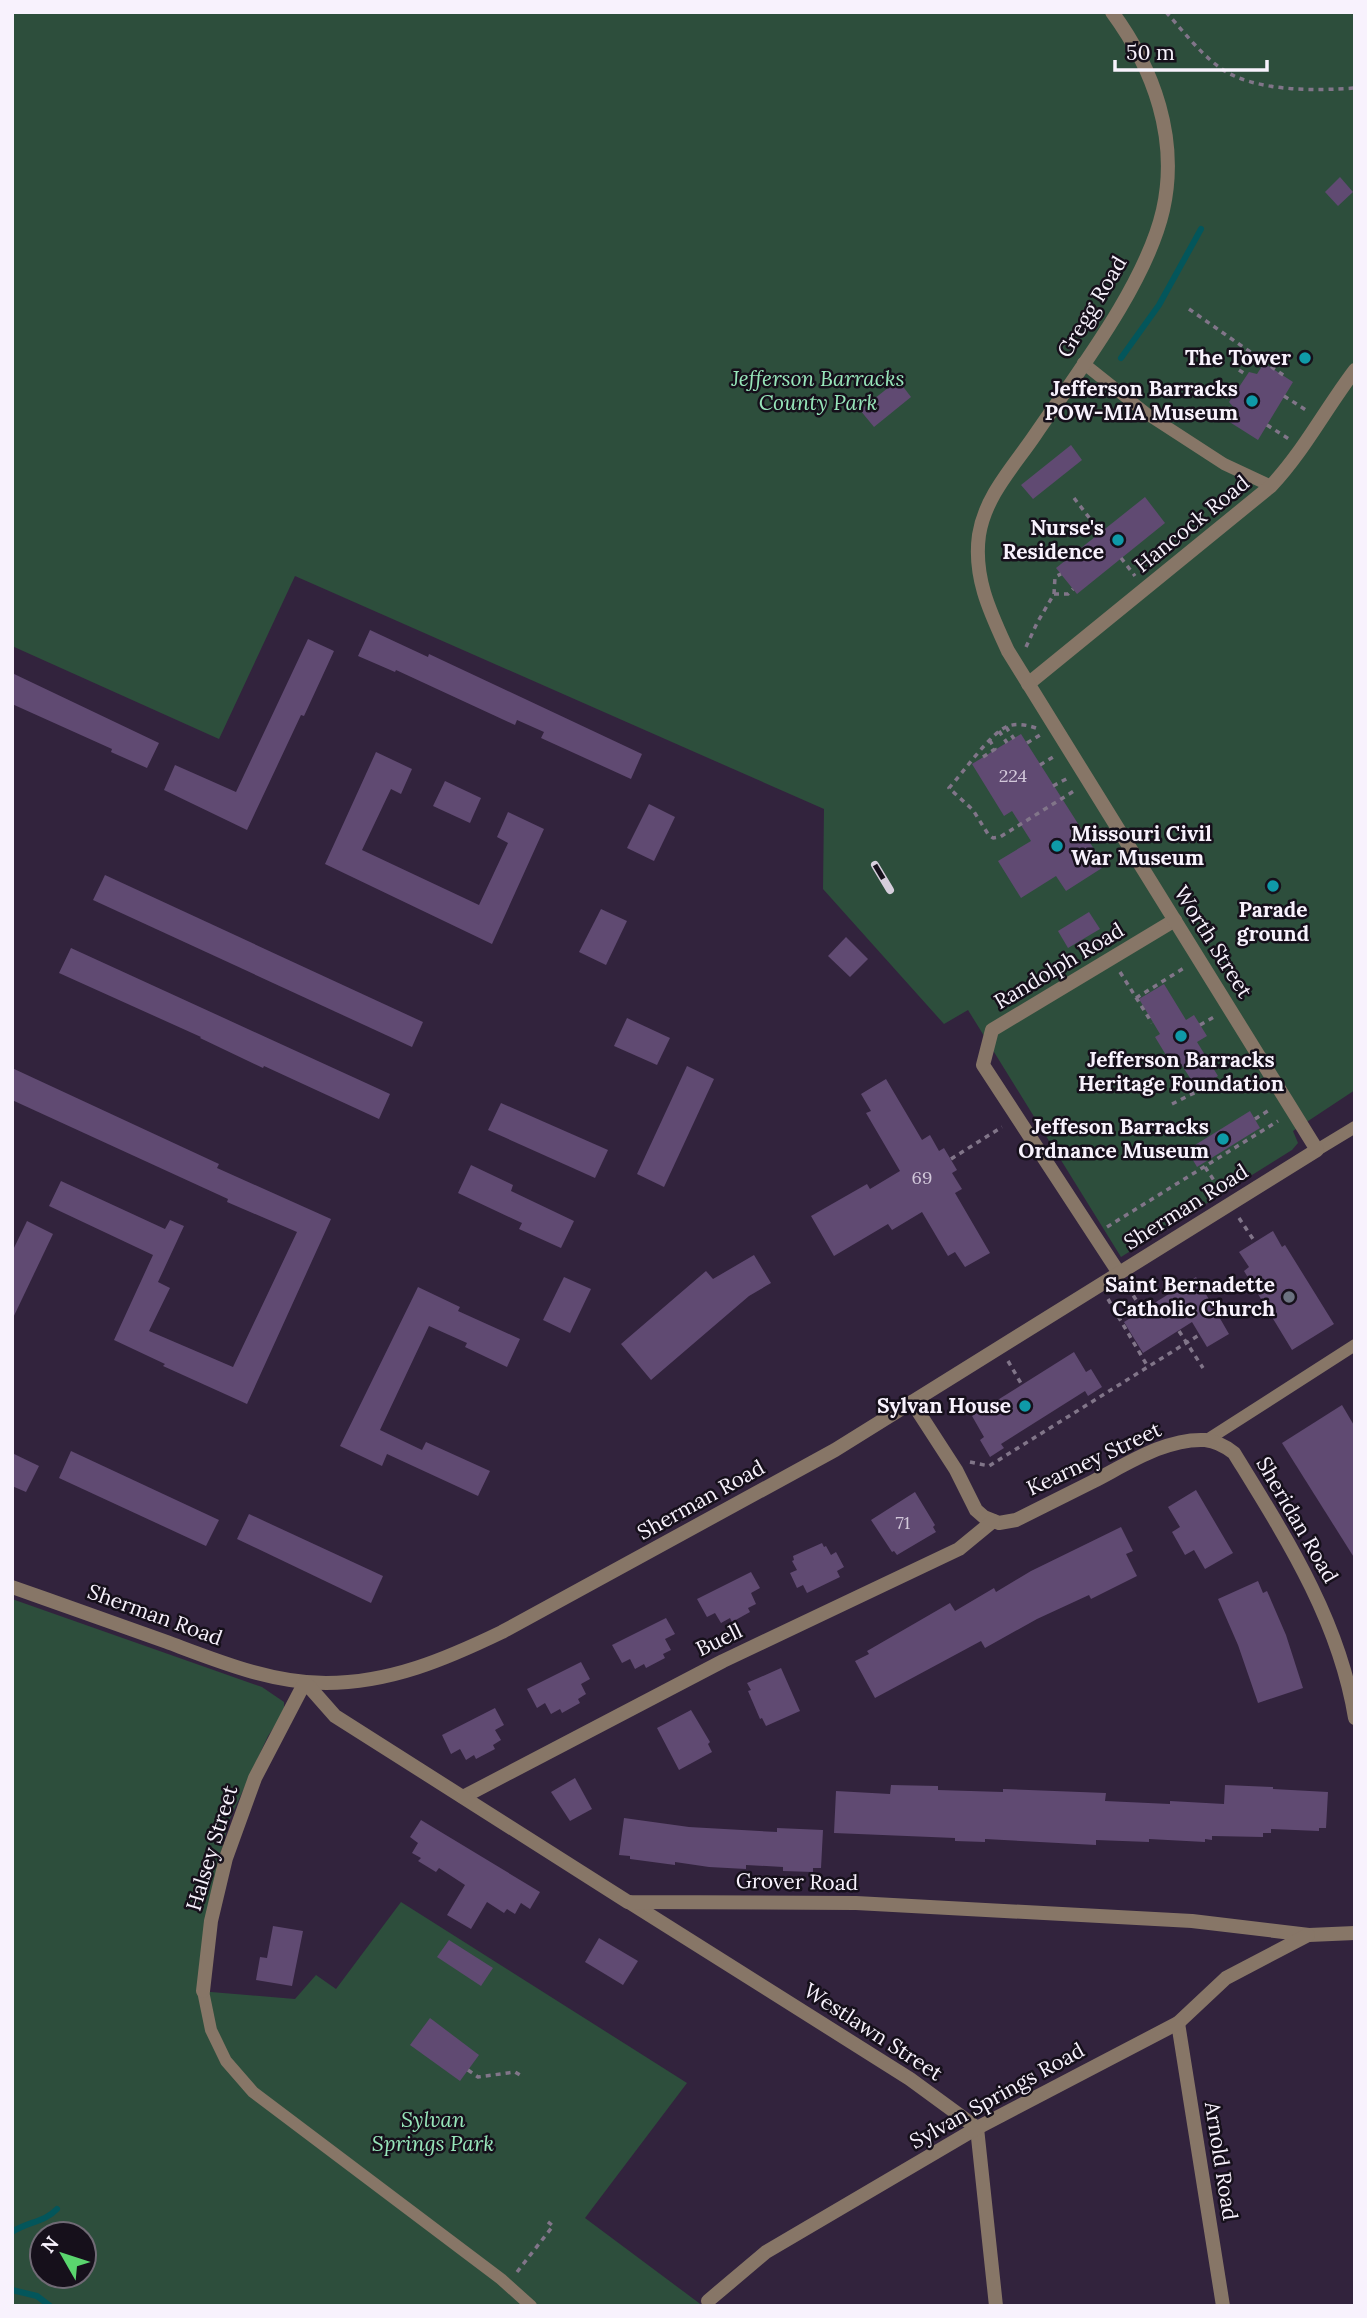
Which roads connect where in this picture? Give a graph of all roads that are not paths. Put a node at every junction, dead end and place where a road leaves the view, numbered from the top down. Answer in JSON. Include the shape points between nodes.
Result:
{"nodes":[{"id":1,"x":1112,"y":12,"type":"edge"},
{"id":2,"x":1083,"y":363,"type":"junction"},
{"id":3,"x":1355,"y":370,"type":"edge"},
{"id":4,"x":1271,"y":486,"type":"junction"},
{"id":5,"x":1028,"y":684,"type":"junction"},
{"id":6,"x":1175,"y":920,"type":"junction"},
{"id":7,"x":1355,"y":1127,"type":"edge"},
{"id":8,"x":1317,"y":1150,"type":"junction"},
{"id":9,"x":1119,"y":1273,"type":"junction"},
{"id":10,"x":1355,"y":1345,"type":"edge"},
{"id":11,"x":912,"y":1402,"type":"junction"},
{"id":12,"x":1208,"y":1440,"type":"junction"},
{"id":13,"x":993,"y":1521,"type":"junction"},
{"id":14,"x":12,"y":1587,"type":"edge"},
{"id":15,"x":306,"y":1682,"type":"junction"},
{"id":16,"x":1355,"y":1718,"type":"edge"},
{"id":17,"x":463,"y":1797,"type":"junction"},
{"id":18,"x":628,"y":1902,"type":"junction"},
{"id":19,"x":1355,"y":1933,"type":"edge"},
{"id":20,"x":1309,"y":1935,"type":"junction"},
{"id":21,"x":203,"y":1992,"type":"joint"},
{"id":22,"x":1178,"y":2022,"type":"junction"},
{"id":23,"x":977,"y":2128,"type":"junction"},
{"id":24,"x":708,"y":2301,"type":"dead end"},
{"id":25,"x":531,"y":2306,"type":"edge"},
{"id":26,"x":996,"y":2306,"type":"edge"},
{"id":27,"x":1223,"y":2306,"type":"edge"}],
"edges":[{"from":1,"to":2,"type":"street","name":"Gregg Road","via":[[1134,45],[1160,103],[1168,169],[1162,212],[1142,268]]},
{"from":2,"to":4,"type":"lane","via":[[1147,414],[1224,464]]},
{"from":2,"to":5,"type":"street","name":"Gregg Road","via":[[1000,483],[979,533],[977,557],[986,605]]},
{"from":3,"to":4,"type":"street","name":"Hancock Road","via":[[1290,466]]},
{"from":4,"to":5,"type":"street","name":"Hancock Road"},
{"from":5,"to":6,"type":"street","name":"Worth Street"},
{"from":6,"to":8,"type":"street","name":"Worth Street"},
{"from":6,"to":9,"type":"street","name":"Randolph Road","via":[[992,1030],[983,1065]]},
{"from":7,"to":8,"type":"lane","name":"Sherman Road"},
{"from":8,"to":9,"type":"street","name":"Sherman Road"},
{"from":9,"to":11,"type":"street","name":"Sherman Road"},
{"from":10,"to":12,"type":"lane","name":"Kearney Street"},
{"from":11,"to":13,"type":"street","via":[[976,1510]]},
{"from":11,"to":15,"type":"street","name":"Sherman Road","via":[[814,1462],[452,1656],[387,1676]]},
{"from":12,"to":13,"type":"street","name":"Kearney Street","via":[[1171,1444],[1016,1520]]},
{"from":12,"to":16,"type":"street","name":"Sheridan Road","via":[[1234,1453],[1311,1582],[1329,1625]]},
{"from":13,"to":17,"type":"street","name":"Buell","via":[[959,1549],[723,1661]]},
{"from":14,"to":15,"type":"street","name":"Sherman Road","via":[[213,1659],[287,1681]]},
{"from":15,"to":17,"type":"street","via":[[335,1716]]},
{"from":15,"to":21,"type":"street","name":"Halsey Street","via":[[255,1778],[226,1858],[211,1921]]},
{"from":17,"to":18,"type":"street"},
{"from":18,"to":20,"type":"street","name":"Grover Road","via":[[856,1903],[1192,1921]]},
{"from":18,"to":23,"type":"street","name":"Westlawn Street","via":[[911,2079]]},
{"from":19,"to":20,"type":"street","name":"Grover Road"},
{"from":20,"to":22,"type":"street","name":"Sylvan Springs Road","via":[[1226,1978]]},
{"from":21,"to":25,"type":"lane","name":"Halsey Street","via":[[216,2041],[226,2061],[253,2092]]},
{"from":22,"to":23,"type":"street","name":"Sylvan Springs Road"},
{"from":22,"to":27,"type":"street","name":"Arnold Road"},
{"from":23,"to":24,"type":"street","name":"Sylvan Springs Road","via":[[766,2252]]},
{"from":23,"to":26,"type":"street"}]}
